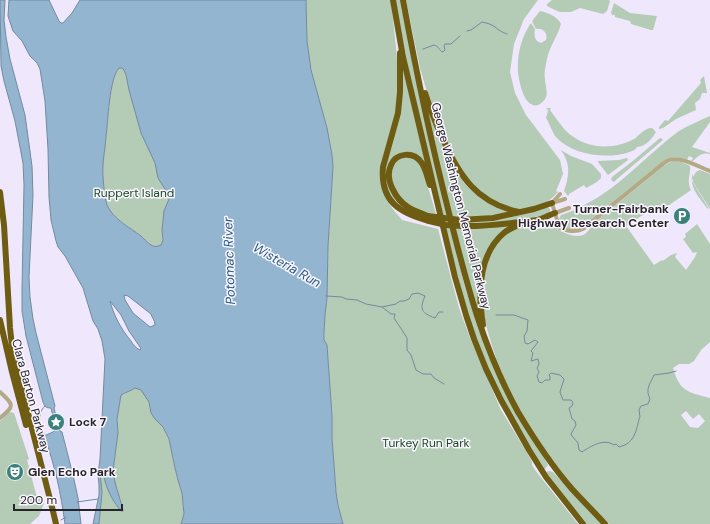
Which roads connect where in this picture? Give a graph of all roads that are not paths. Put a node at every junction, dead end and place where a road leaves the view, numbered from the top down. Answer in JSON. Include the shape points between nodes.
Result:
{"nodes":[{"id":1,"x":393,"y":0,"type":"edge"},
{"id":2,"x":404,"y":0,"type":"edge"},
{"id":3,"x":401,"y":46,"type":"junction"},
{"id":4,"x":416,"y":65,"type":"junction"},
{"id":5,"x":710,"y":171,"type":"edge"},
{"id":6,"x":0,"y":192,"type":"edge"},
{"id":7,"x":560,"y":194,"type":"dead end"},
{"id":8,"x":565,"y":199,"type":"dead end"},
{"id":9,"x":552,"y":203,"type":"junction"},
{"id":10,"x":569,"y":208,"type":"dead end"},
{"id":11,"x":440,"y":211,"type":"junction"},
{"id":12,"x":519,"y":212,"type":"junction"},
{"id":13,"x":555,"y":213,"type":"junction"},
{"id":14,"x":0,"y":217,"type":"edge"},
{"id":15,"x":428,"y":218,"type":"junction"},
{"id":16,"x":538,"y":220,"type":"junction"},
{"id":17,"x":524,"y":222,"type":"junction"},
{"id":18,"x":461,"y":223,"type":"junction"},
{"id":19,"x":4,"y":225,"type":"junction"},
{"id":20,"x":563,"y":229,"type":"junction"},
{"id":21,"x":0,"y":320,"type":"edge"},
{"id":22,"x":485,"y":342,"type":"junction"},
{"id":23,"x":12,"y":346,"type":"junction"},
{"id":24,"x":21,"y":374,"type":"dead end"},
{"id":25,"x":0,"y":392,"type":"edge"},
{"id":26,"x":26,"y":399,"type":"dead end"},
{"id":27,"x":27,"y":410,"type":"junction"},
{"id":28,"x":0,"y":418,"type":"edge"},
{"id":29,"x":52,"y":524,"type":"edge"},
{"id":30,"x":56,"y":524,"type":"edge"},
{"id":31,"x":582,"y":524,"type":"edge"},
{"id":32,"x":605,"y":524,"type":"edge"}],
"edges":[{"from":1,"to":3,"type":"highway","name":"George Washington Memorial Parkway"},
{"from":2,"to":4,"type":"highway","name":"George Washington Memorial Parkway"},
{"from":3,"to":11,"type":"highway","name":"George Washington Memorial Parkway"},
{"from":3,"to":15,"type":"highway","via":[[400,102],[382,174],[384,186],[393,203],[403,212]]},
{"from":4,"to":12,"type":"highway","via":[[436,124],[461,174],[487,199]]},
{"from":4,"to":22,"type":"highway","name":"George Washington Memorial Parkway","via":[[458,250]]},
{"from":5,"to":20,"type":"street","via":[[680,160],[667,161],[586,228],[574,232]]},
{"from":6,"to":19,"type":"highway","name":"Clara Barton Parkway"},
{"from":7,"to":9,"type":"street"},
{"from":8,"to":9,"type":"street"},
{"from":9,"to":12,"type":"highway"},
{"from":9,"to":13,"type":"street"},
{"from":10,"to":13,"type":"street"},
{"from":11,"to":15,"type":"highway","via":[[421,162],[412,155],[400,156],[389,168],[393,191],[409,208]]},
{"from":11,"to":31,"type":"highway","name":"George Washington Memorial Parkway","via":[[466,315],[500,400],[538,465]]},
{"from":12,"to":18,"type":"highway"},
{"from":13,"to":16,"type":"highway"},
{"from":13,"to":20,"type":"street"},
{"from":14,"to":19,"type":"highway"},
{"from":15,"to":18,"type":"highway","bridge":true},
{"from":16,"to":17,"type":"highway"},
{"from":16,"to":20,"type":"street"},
{"from":17,"to":18,"type":"highway","via":[[476,226]]},
{"from":17,"to":22,"type":"highway","via":[[509,229],[496,241],[484,268],[480,296]]},
{"from":19,"to":23,"type":"highway","name":"Clara Barton Parkway"},
{"from":21,"to":29,"type":"highway","name":"Clara Barton Parkway"},
{"from":22,"to":32,"type":"highway","name":"George Washington Memorial Parkway","via":[[518,411],[543,451],[572,489]]},
{"from":23,"to":24,"type":"highway"},
{"from":23,"to":27,"type":"highway","name":"Clara Barton Parkway"},
{"from":25,"to":28,"type":"street","via":[[10,403],[11,408]]},
{"from":26,"to":27,"type":"highway"},
{"from":27,"to":30,"type":"highway","name":"Clara Barton Parkway"}]}
